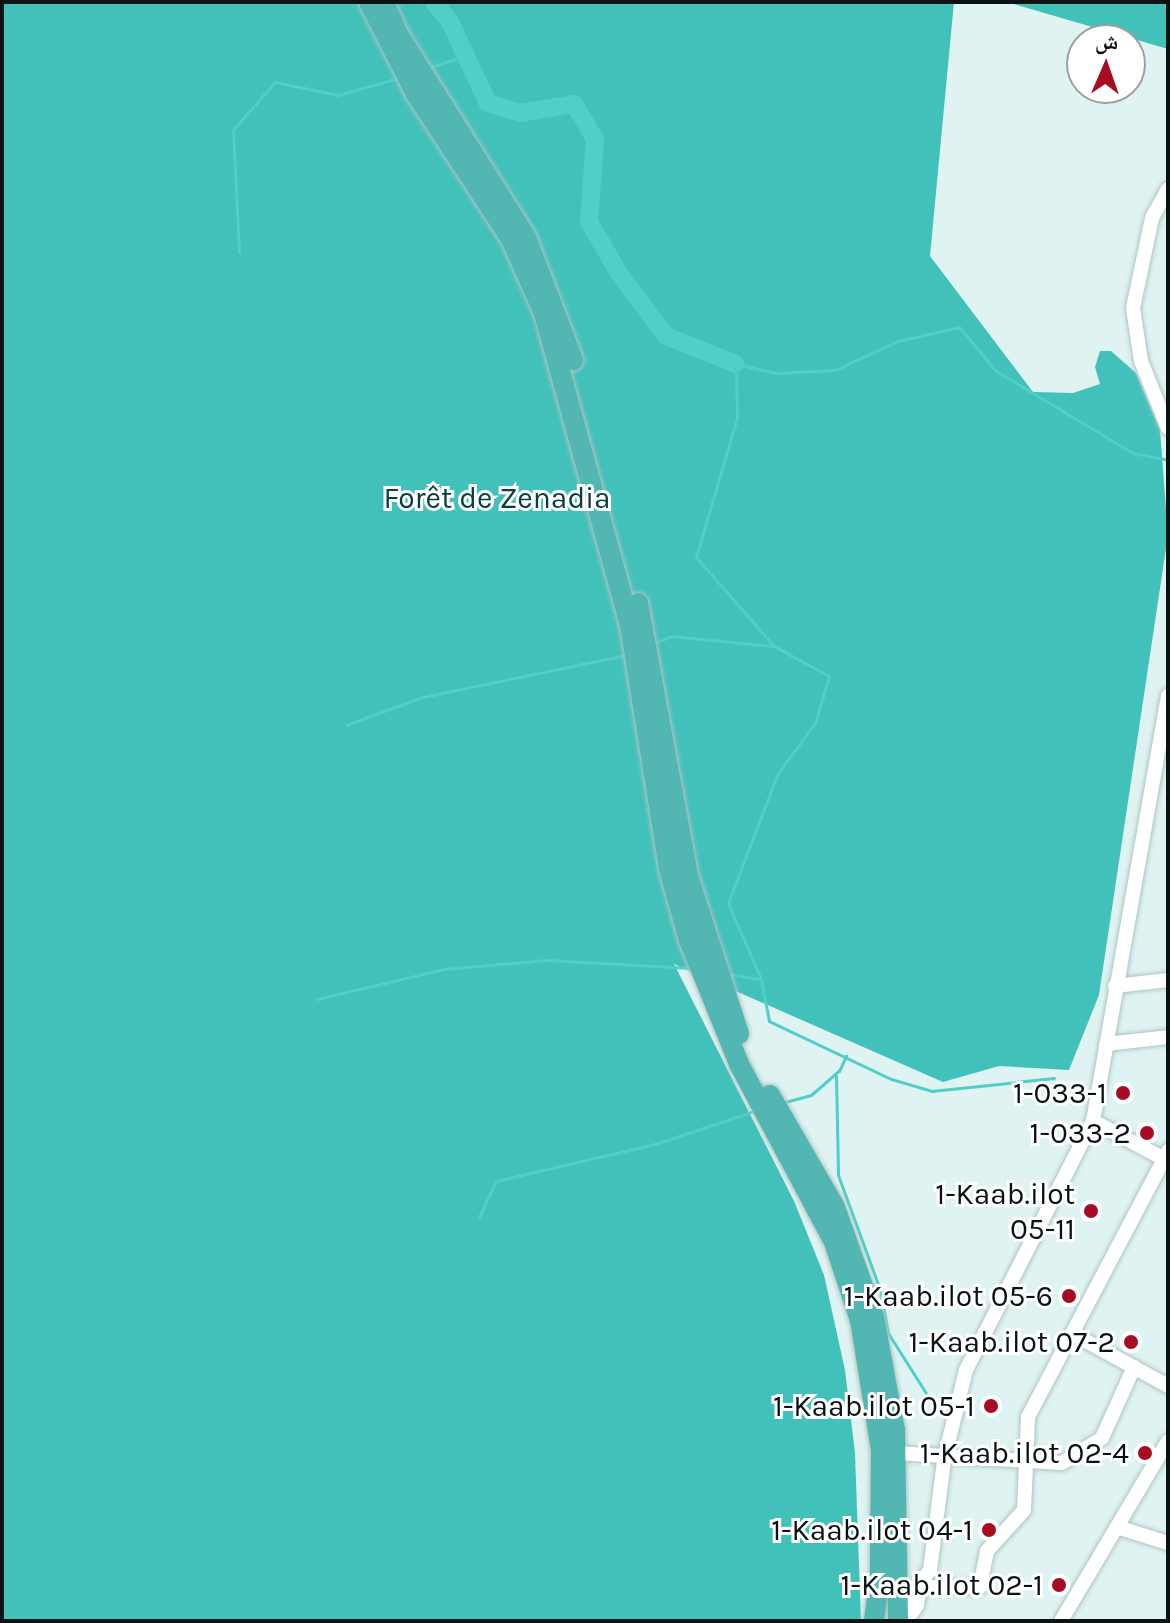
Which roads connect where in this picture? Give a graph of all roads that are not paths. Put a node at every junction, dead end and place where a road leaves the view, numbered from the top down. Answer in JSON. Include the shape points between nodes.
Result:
{"nodes":[{"id":1,"x":369,"y":2,"type":"edge"},
{"id":2,"x":384,"y":2,"type":"edge"},
{"id":3,"x":1168,"y":189,"type":"edge"},
{"id":4,"x":1168,"y":428,"type":"edge"},
{"id":5,"x":1168,"y":696,"type":"edge"},
{"id":6,"x":1168,"y":980,"type":"edge"},
{"id":7,"x":1115,"y":986,"type":"junction"},
{"id":8,"x":1168,"y":1037,"type":"edge"},
{"id":9,"x":1106,"y":1044,"type":"junction"},
{"id":10,"x":1093,"y":1121,"type":"junction"},
{"id":11,"x":1167,"y":1157,"type":"edge"},
{"id":12,"x":1073,"y":1334,"type":"junction"},
{"id":13,"x":1134,"y":1367,"type":"junction"},
{"id":14,"x":1168,"y":1386,"type":"edge"},
{"id":15,"x":1168,"y":1441,"type":"edge"},
{"id":16,"x":895,"y":1453,"type":"junction"},
{"id":17,"x":944,"y":1460,"type":"junction"},
{"id":18,"x":1024,"y":1460,"type":"junction"},
{"id":19,"x":1120,"y":1528,"type":"junction"},
{"id":20,"x":1168,"y":1543,"type":"edge"},
{"id":21,"x":920,"y":1587,"type":"junction"},
{"id":22,"x":894,"y":1618,"type":"edge"},
{"id":23,"x":1061,"y":1621,"type":"edge"}],
"edges":[{"from":1,"to":22,"type":"highway","via":[[416,94],[511,239],[544,313],[630,625],[669,869],[689,940],[739,1064],[834,1242],[860,1320],[881,1449],[880,1573]]},
{"from":2,"to":16,"type":"highway","via":[[398,34],[526,237],[560,314],[651,651],[670,792],[701,924],[752,1063],[819,1176],[848,1239],[884,1361]]},
{"from":3,"to":4,"type":"street","via":[[1152,218],[1133,308],[1141,361]]},
{"from":5,"to":7,"type":"street"},
{"from":6,"to":7,"type":"street"},
{"from":7,"to":9,"type":"street"},
{"from":8,"to":9,"type":"street"},
{"from":9,"to":10,"type":"street"},
{"from":10,"to":11,"type":"street"},
{"from":10,"to":17,"type":"street","via":[[966,1370]]},
{"from":11,"to":12,"type":"street"},
{"from":12,"to":13,"type":"street"},
{"from":12,"to":18,"type":"street","via":[[1028,1417]]},
{"from":13,"to":14,"type":"street"},
{"from":13,"to":18,"type":"street","via":[[1102,1438],[1093,1446],[1062,1463]]},
{"from":15,"to":19,"type":"street"},
{"from":16,"to":17,"type":"street"},
{"from":16,"to":22,"type":"highway"},
{"from":17,"to":18,"type":"street"},
{"from":17,"to":21,"type":"street","via":[[936,1544]]},
{"from":18,"to":21,"type":"street","via":[[1024,1510],[987,1551],[980,1587]]},
{"from":19,"to":20,"type":"street"},
{"from":19,"to":23,"type":"street"},
{"from":21,"to":22,"type":"street"}]}
